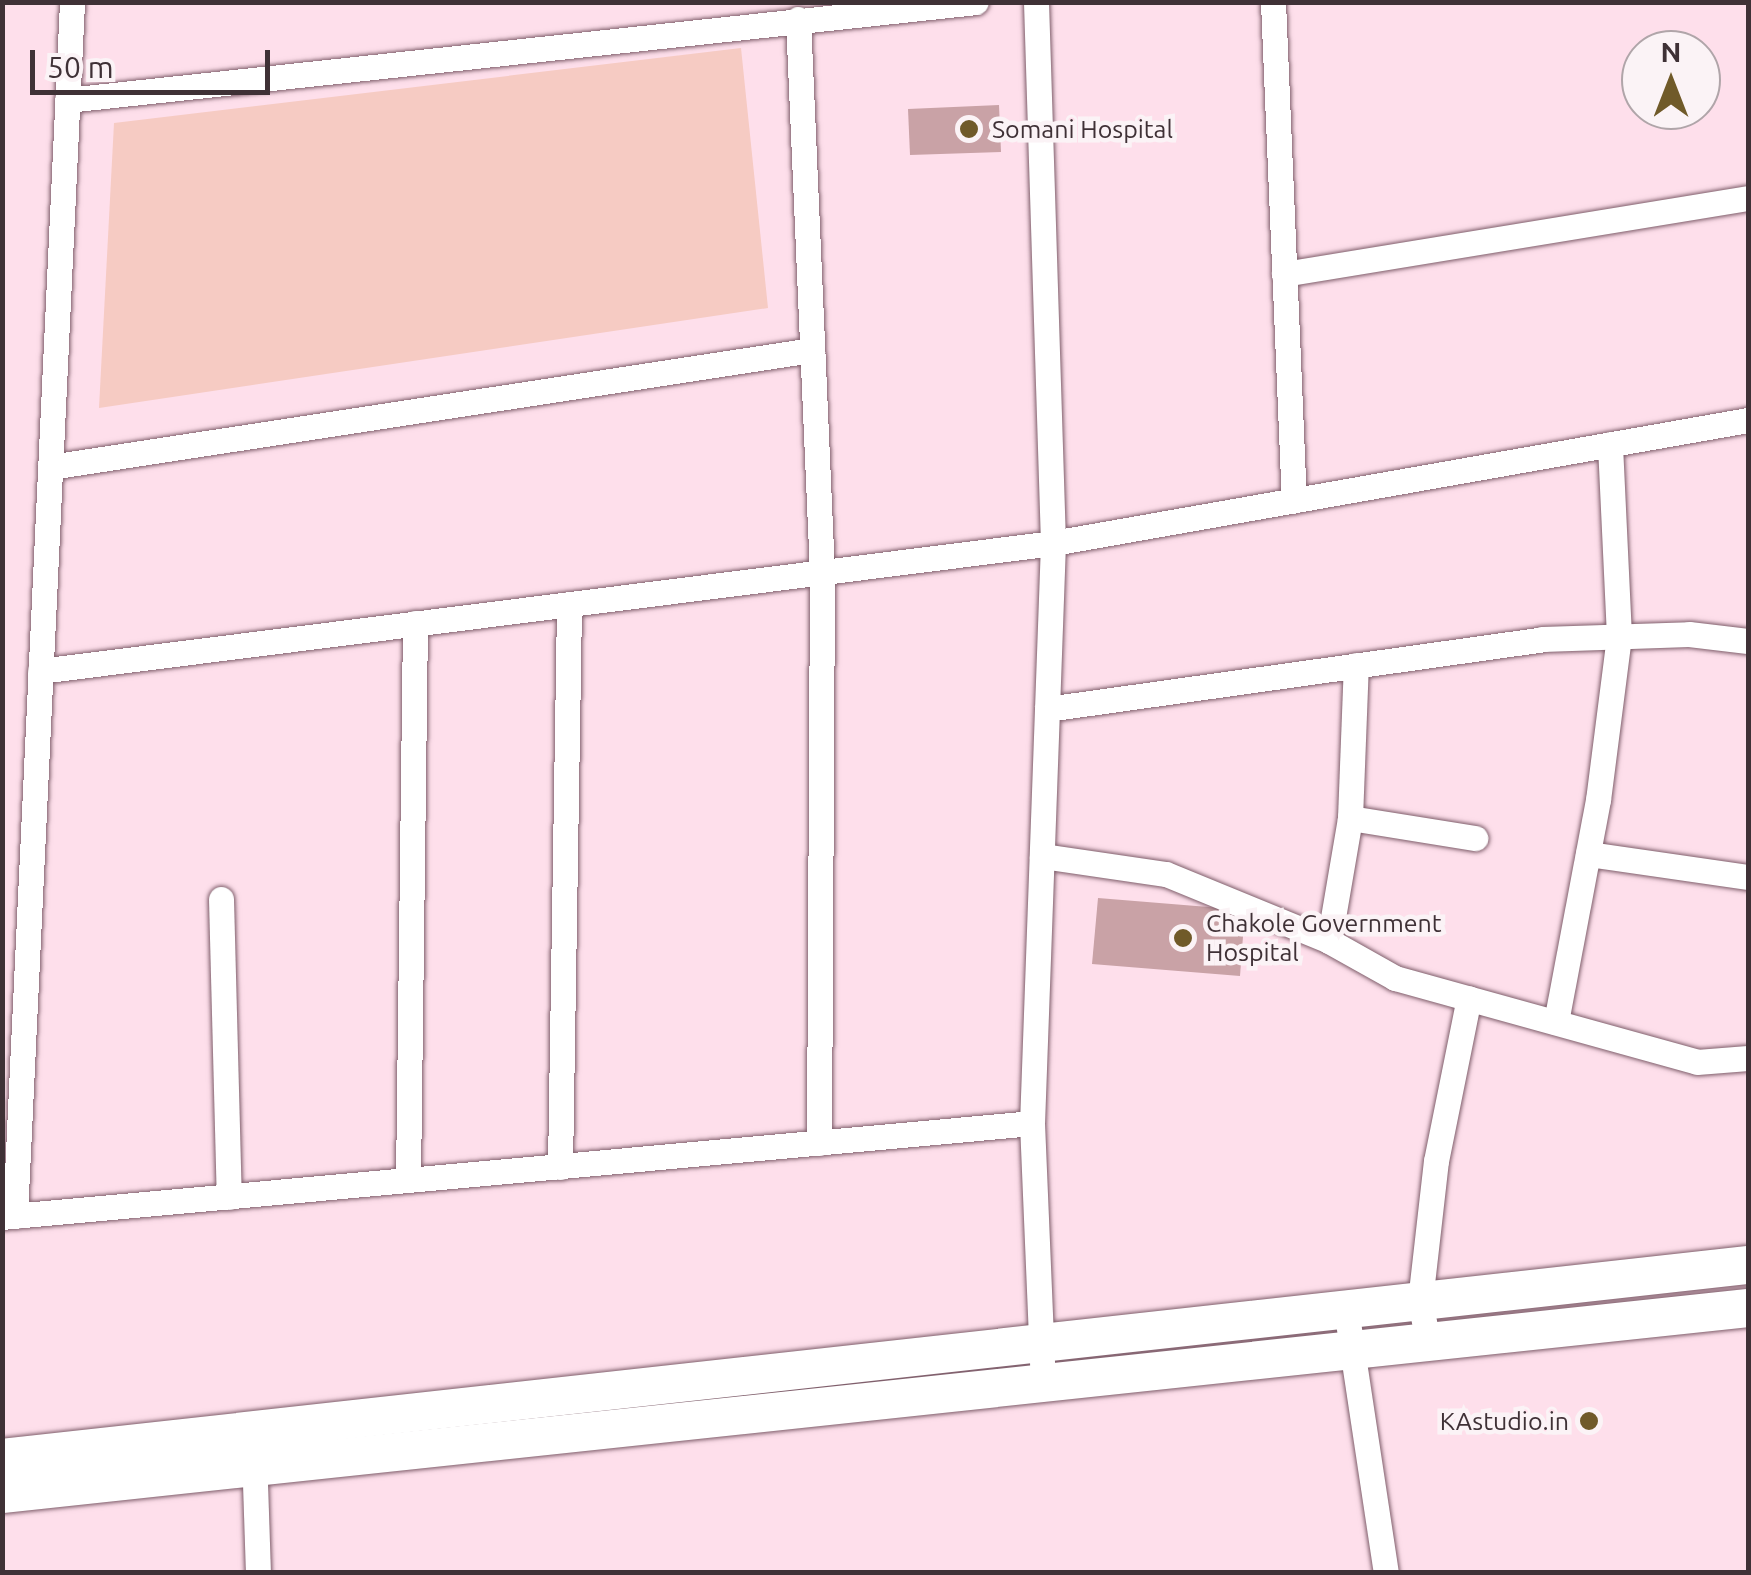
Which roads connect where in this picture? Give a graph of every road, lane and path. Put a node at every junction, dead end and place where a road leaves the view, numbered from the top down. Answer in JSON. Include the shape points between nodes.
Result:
{"nodes":[{"id":1,"x":72,"y":2,"type":"edge"},
{"id":2,"x":976,"y":2,"type":"edge"},
{"id":3,"x":1036,"y":2,"type":"edge"},
{"id":4,"x":1273,"y":2,"type":"edge"},
{"id":5,"x":798,"y":19,"type":"junction"},
{"id":6,"x":67,"y":100,"type":"junction"},
{"id":7,"x":1748,"y":198,"type":"edge"},
{"id":8,"x":1284,"y":274,"type":"junction"},
{"id":9,"x":812,"y":350,"type":"junction"},
{"id":10,"x":1748,"y":420,"type":"edge"},
{"id":11,"x":1610,"y":444,"type":"junction"},
{"id":12,"x":50,"y":467,"type":"junction"},
{"id":13,"x":1294,"y":501,"type":"junction"},
{"id":14,"x":1053,"y":544,"type":"junction"},
{"id":15,"x":822,"y":573,"type":"junction"},
{"id":16,"x":569,"y":604,"type":"junction"},
{"id":17,"x":415,"y":623,"type":"junction"},
{"id":18,"x":1619,"y":636,"type":"junction"},
{"id":19,"x":1748,"y":641,"type":"edge"},
{"id":20,"x":1356,"y":665,"type":"junction"},
{"id":21,"x":40,"y":670,"type":"junction"},
{"id":22,"x":1047,"y":710,"type":"junction"},
{"id":23,"x":1350,"y":818,"type":"junction"},
{"id":24,"x":1475,"y":838,"type":"dead end"},
{"id":25,"x":1588,"y":854,"type":"junction"},
{"id":26,"x":1042,"y":856,"type":"junction"},
{"id":27,"x":1748,"y":877,"type":"edge"},
{"id":28,"x":221,"y":899,"type":"dead end"},
{"id":29,"x":1330,"y":942,"type":"junction"},
{"id":30,"x":1469,"y":998,"type":"junction"},
{"id":31,"x":1556,"y":1022,"type":"junction"},
{"id":32,"x":1748,"y":1058,"type":"edge"},
{"id":33,"x":1032,"y":1124,"type":"junction"},
{"id":34,"x":819,"y":1143,"type":"junction"},
{"id":35,"x":560,"y":1166,"type":"junction"},
{"id":36,"x":408,"y":1180,"type":"junction"},
{"id":37,"x":229,"y":1197,"type":"junction"},
{"id":38,"x":9,"y":1216,"type":"edge"},
{"id":39,"x":1748,"y":1264,"type":"edge"},
{"id":40,"x":1420,"y":1301,"type":"junction"},
{"id":41,"x":1748,"y":1308,"type":"edge"},
{"id":42,"x":1346,"y":1309,"type":"junction"},
{"id":43,"x":1428,"y":1342,"type":"junction"},
{"id":44,"x":1042,"y":1343,"type":"junction"},
{"id":45,"x":1351,"y":1350,"type":"junction"},
{"id":46,"x":1043,"y":1382,"type":"junction"},
{"id":47,"x":254,"y":1449,"type":"junction"},
{"id":48,"x":2,"y":1458,"type":"edge"},
{"id":49,"x":2,"y":1494,"type":"edge"},
{"id":50,"x":258,"y":1572,"type":"edge"},
{"id":51,"x":1386,"y":1572,"type":"edge"}],
"edges":[{"from":1,"to":6,"type":"street"},
{"from":2,"to":5,"type":"street"},
{"from":3,"to":14,"type":"street"},
{"from":4,"to":8,"type":"street"},
{"from":5,"to":6,"type":"street"},
{"from":5,"to":9,"type":"street"},
{"from":6,"to":12,"type":"street"},
{"from":7,"to":8,"type":"street"},
{"from":8,"to":13,"type":"street"},
{"from":9,"to":12,"type":"street"},
{"from":9,"to":15,"type":"street"},
{"from":10,"to":11,"type":"street"},
{"from":11,"to":13,"type":"street"},
{"from":11,"to":18,"type":"street"},
{"from":12,"to":21,"type":"street"},
{"from":13,"to":14,"type":"street"},
{"from":14,"to":15,"type":"street"},
{"from":14,"to":22,"type":"street"},
{"from":15,"to":16,"type":"street"},
{"from":15,"to":34,"type":"street"},
{"from":16,"to":17,"type":"street"},
{"from":16,"to":35,"type":"street"},
{"from":17,"to":21,"type":"street"},
{"from":17,"to":36,"type":"street"},
{"from":18,"to":19,"type":"street"},
{"from":18,"to":20,"type":"street","via":[[1542,639]]},
{"from":18,"to":25,"type":"street"},
{"from":20,"to":22,"type":"street"},
{"from":20,"to":23,"type":"street"},
{"from":21,"to":38,"type":"street"},
{"from":22,"to":26,"type":"street"},
{"from":23,"to":24,"type":"street"},
{"from":23,"to":29,"type":"street"},
{"from":25,"to":27,"type":"street"},
{"from":25,"to":31,"type":"street"},
{"from":26,"to":29,"type":"street","via":[[1166,874]]},
{"from":26,"to":33,"type":"street"},
{"from":28,"to":37,"type":"street"},
{"from":29,"to":30,"type":"street","via":[[1395,978]]},
{"from":30,"to":31,"type":"street"},
{"from":30,"to":40,"type":"street","via":[[1436,1161]]},
{"from":31,"to":32,"type":"street","via":[[1697,1062]]},
{"from":33,"to":34,"type":"street"},
{"from":33,"to":44,"type":"street"},
{"from":34,"to":35,"type":"street"},
{"from":35,"to":36,"type":"street"},
{"from":36,"to":37,"type":"street"},
{"from":37,"to":38,"type":"street"},
{"from":39,"to":40,"type":"main road"},
{"from":40,"to":42,"type":"main road"},
{"from":40,"to":43,"type":"street"},
{"from":41,"to":43,"type":"main road"},
{"from":42,"to":44,"type":"main road"},
{"from":42,"to":45,"type":"street"},
{"from":43,"to":45,"type":"main road"},
{"from":44,"to":46,"type":"street"},
{"from":44,"to":47,"type":"main road"},
{"from":45,"to":46,"type":"main road"},
{"from":45,"to":51,"type":"street"},
{"from":46,"to":47,"type":"main road"},
{"from":47,"to":48,"type":"main road"},
{"from":47,"to":49,"type":"main road"},
{"from":47,"to":50,"type":"street"}]}
